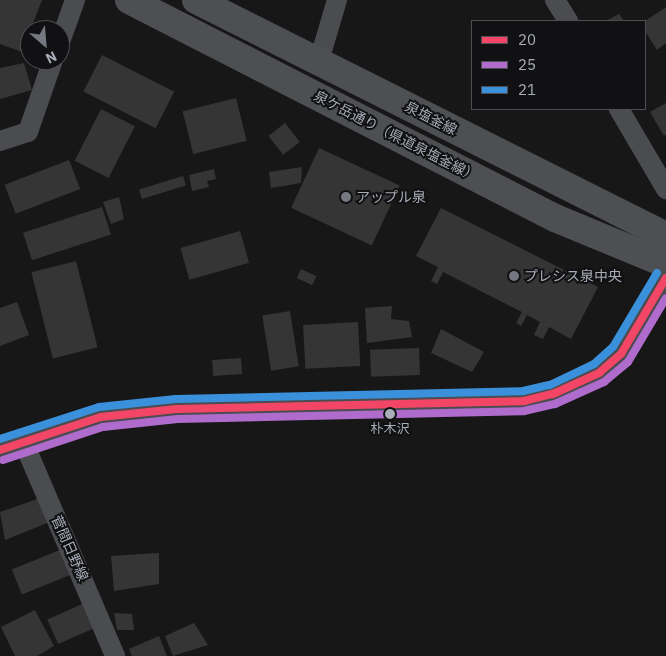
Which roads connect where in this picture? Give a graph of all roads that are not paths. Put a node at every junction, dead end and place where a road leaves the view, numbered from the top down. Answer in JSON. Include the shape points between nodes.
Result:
{"nodes":[{"id":1,"x":75,"y":0,"type":"edge"},
{"id":2,"x":129,"y":0,"type":"edge"},
{"id":3,"x":196,"y":0,"type":"edge"},
{"id":4,"x":337,"y":0,"type":"edge"},
{"id":5,"x":555,"y":0,"type":"edge"},
{"id":6,"x":68,"y":20,"type":"edge"},
{"id":7,"x":567,"y":20,"type":"edge"},
{"id":8,"x":319,"y":61,"type":"junction"},
{"id":9,"x":50,"y":70,"type":"edge"},
{"id":10,"x":620,"y":110,"type":"edge"},
{"id":11,"x":0,"y":140,"type":"edge"},
{"id":12,"x":666,"y":189,"type":"edge"},
{"id":13,"x":666,"y":236,"type":"edge"},
{"id":14,"x":666,"y":264,"type":"edge"},
{"id":15,"x":666,"y":278,"type":"edge"},
{"id":16,"x":23,"y":441,"type":"junction"},
{"id":17,"x":0,"y":450,"type":"edge"},
{"id":18,"x":115,"y":656,"type":"edge"}],
"edges":[{"from":1,"to":6,"type":"street"},
{"from":2,"to":14,"type":"main road","name":"泉ケ岳通り（県道泉塩釜線）","via":[[555,218]]},
{"from":3,"to":8,"type":"main road","name":"泉塩釜線"},
{"from":4,"to":8,"type":"street"},
{"from":5,"to":7,"type":"street"},
{"from":8,"to":13,"type":"main road","name":"泉塩釜線"},
{"from":9,"to":11,"type":"street","via":[[28,132]]},
{"from":10,"to":12,"type":"street"},
{"from":15,"to":16,"type":"street","via":[[621,354],[599,373],[553,394],[524,401],[177,409],[101,417]]},
{"from":16,"to":17,"type":"street"},
{"from":16,"to":18,"type":"street","name":"菅間日野線"}]}
